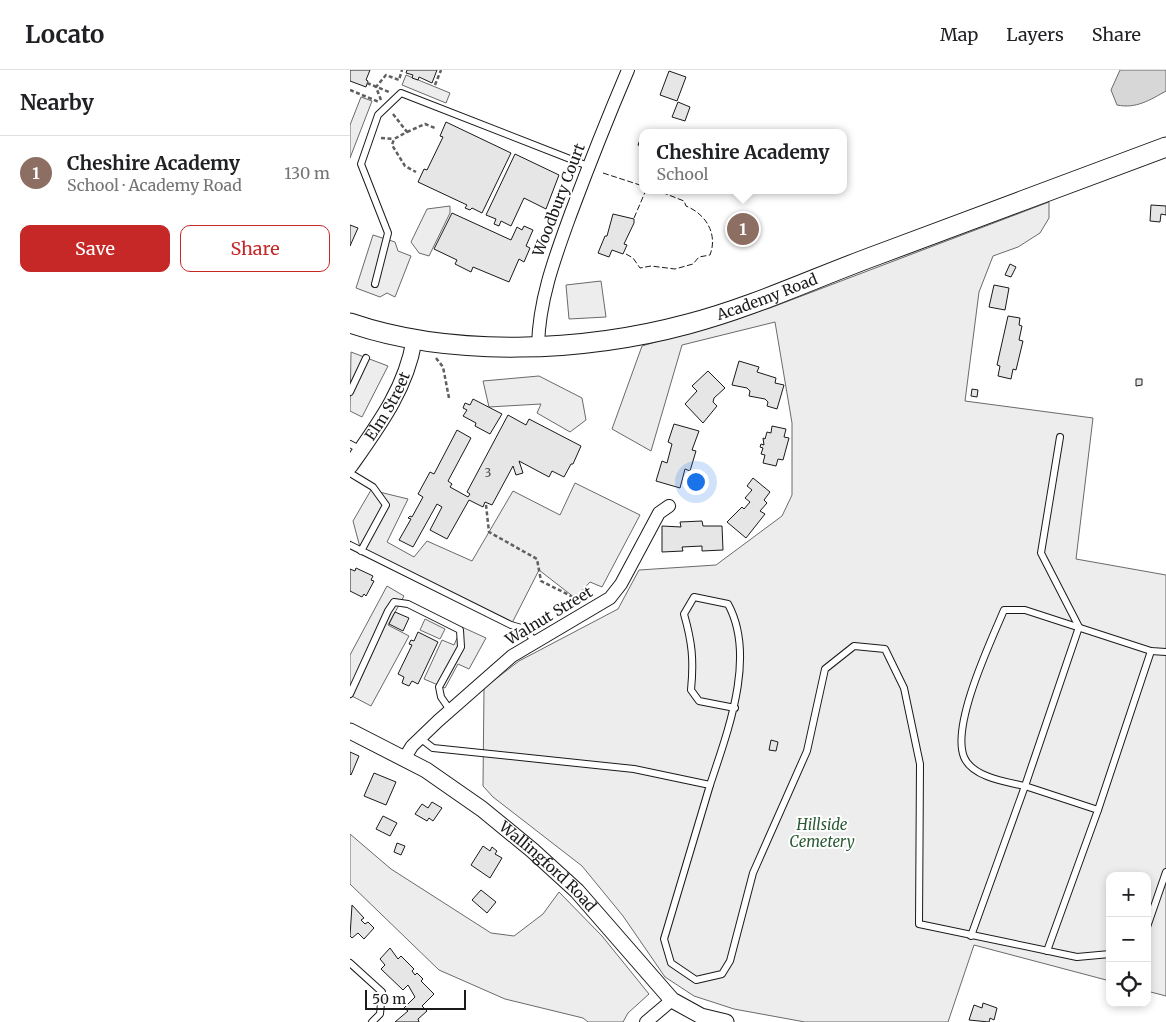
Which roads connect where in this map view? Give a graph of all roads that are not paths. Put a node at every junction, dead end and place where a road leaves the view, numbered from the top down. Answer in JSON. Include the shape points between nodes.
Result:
{"nodes":[{"id":1,"x":628,"y":70,"type":"edge"},
{"id":2,"x":1166,"y":147,"type":"edge"},
{"id":3,"x":588,"y":166,"type":"junction"},
{"id":4,"x":375,"y":284,"type":"dead end"},
{"id":5,"x":350,"y":323,"type":"edge"},
{"id":6,"x":414,"y":341,"type":"junction"},
{"id":7,"x":538,"y":346,"type":"junction"},
{"id":8,"x":366,"y":358,"type":"dead end"},
{"id":9,"x":350,"y":392,"type":"edge"},
{"id":10,"x":1060,"y":437,"type":"dead end"},
{"id":11,"x":356,"y":447,"type":"edge"},
{"id":12,"x":350,"y":466,"type":"edge"},
{"id":13,"x":350,"y":473,"type":"edge"},
{"id":14,"x":669,"y":506,"type":"dead end"},
{"id":15,"x":350,"y":545,"type":"edge"},
{"id":16,"x":361,"y":551,"type":"junction"},
{"id":17,"x":1079,"y":627,"type":"junction"},
{"id":18,"x":535,"y":642,"type":"junction"},
{"id":19,"x":1151,"y":650,"type":"junction"},
{"id":20,"x":1166,"y":652,"type":"edge"},
{"id":21,"x":350,"y":694,"type":"edge"},
{"id":22,"x":735,"y":708,"type":"junction"},
{"id":23,"x":450,"y":710,"type":"junction"},
{"id":24,"x":350,"y":731,"type":"edge"},
{"id":25,"x":420,"y":738,"type":"junction"},
{"id":26,"x":404,"y":759,"type":"junction"},
{"id":27,"x":710,"y":785,"type":"junction"},
{"id":28,"x":1025,"y":786,"type":"junction"},
{"id":29,"x":1098,"y":810,"type":"junction"},
{"id":30,"x":1166,"y":872,"type":"edge"},
{"id":31,"x":1151,"y":917,"type":"edge"},
{"id":32,"x":971,"y":936,"type":"junction"},
{"id":33,"x":1046,"y":951,"type":"junction"},
{"id":34,"x":1106,"y":954,"type":"edge"},
{"id":35,"x":350,"y":963,"type":"edge"},
{"id":36,"x":672,"y":1000,"type":"junction"},
{"id":37,"x":372,"y":1022,"type":"edge"},
{"id":38,"x":646,"y":1022,"type":"edge"},
{"id":39,"x":726,"y":1022,"type":"edge"}],
"edges":[{"from":1,"to":3,"type":"street","name":"Woodbury Court"},
{"from":2,"to":7,"type":"main road","name":"Academy Road","via":[[712,317],[637,334]]},
{"from":3,"to":4,"type":"lane","via":[[402,93],[378,115],[361,164],[388,233]]},
{"from":3,"to":7,"type":"street","name":"Woodbury Court","via":[[550,270],[542,302]]},
{"from":5,"to":6,"type":"main road","name":"Academy Road"},
{"from":6,"to":7,"type":"main road","name":"Academy Road","via":[[489,347]]},
{"from":6,"to":11,"type":"street","name":"Elm Street","via":[[403,383]]},
{"from":8,"to":9,"type":"lane"},
{"from":10,"to":17,"type":"lane","via":[[1041,554]]},
{"from":11,"to":12,"type":"street","name":"Elm Street"},
{"from":13,"to":16,"type":"lane","via":[[373,487],[386,505]]},
{"from":14,"to":18,"type":"street","name":"Walnut Street","via":[[658,513],[625,577],[610,598]]},
{"from":15,"to":16,"type":"lane"},
{"from":16,"to":18,"type":"lane","via":[[525,629]]},
{"from":17,"to":19,"type":"lane"},
{"from":17,"to":28,"type":"lane"},
{"from":17,"to":28,"type":"lane","via":[[1025,610],[1004,610],[975,678],[962,736],[964,758],[983,775]]},
{"from":18,"to":23,"type":"street","name":"Walnut Street","via":[[512,656]]},
{"from":19,"to":20,"type":"lane"},
{"from":19,"to":29,"type":"lane"},
{"from":21,"to":23,"type":"lane","via":[[388,611],[394,602],[408,604],[460,630],[461,647],[438,687]]},
{"from":22,"to":22,"type":"lane","via":[[740,641],[734,615],[728,604],[694,597],[684,614],[694,662],[691,690],[699,701]]},
{"from":22,"to":27,"type":"lane"},
{"from":23,"to":25,"type":"street","name":"Walnut Street"},
{"from":24,"to":26,"type":"street","name":"Wallingford Road"},
{"from":25,"to":26,"type":"street","name":"Walnut Street"},
{"from":25,"to":27,"type":"lane","via":[[433,748],[634,769]]},
{"from":26,"to":36,"type":"street","name":"Wallingford Road","via":[[426,770],[482,809],[555,870],[595,910]]},
{"from":27,"to":32,"type":"lane","via":[[664,939],[671,963],[696,980],[722,974],[730,961],[753,873],[806,750],[825,669],[854,646],[885,649],[904,688],[920,764],[919,924]]},
{"from":28,"to":29,"type":"lane"},
{"from":28,"to":32,"type":"lane"},
{"from":29,"to":33,"type":"lane"},
{"from":30,"to":31,"type":"lane"},
{"from":32,"to":33,"type":"lane"},
{"from":33,"to":34,"type":"lane","via":[[1077,957]]},
{"from":35,"to":37,"type":"lane","via":[[382,992],[380,1014]]},
{"from":36,"to":38,"type":"street"},
{"from":36,"to":39,"type":"street","name":"Wallingford Road","via":[[701,1016]]}]}
